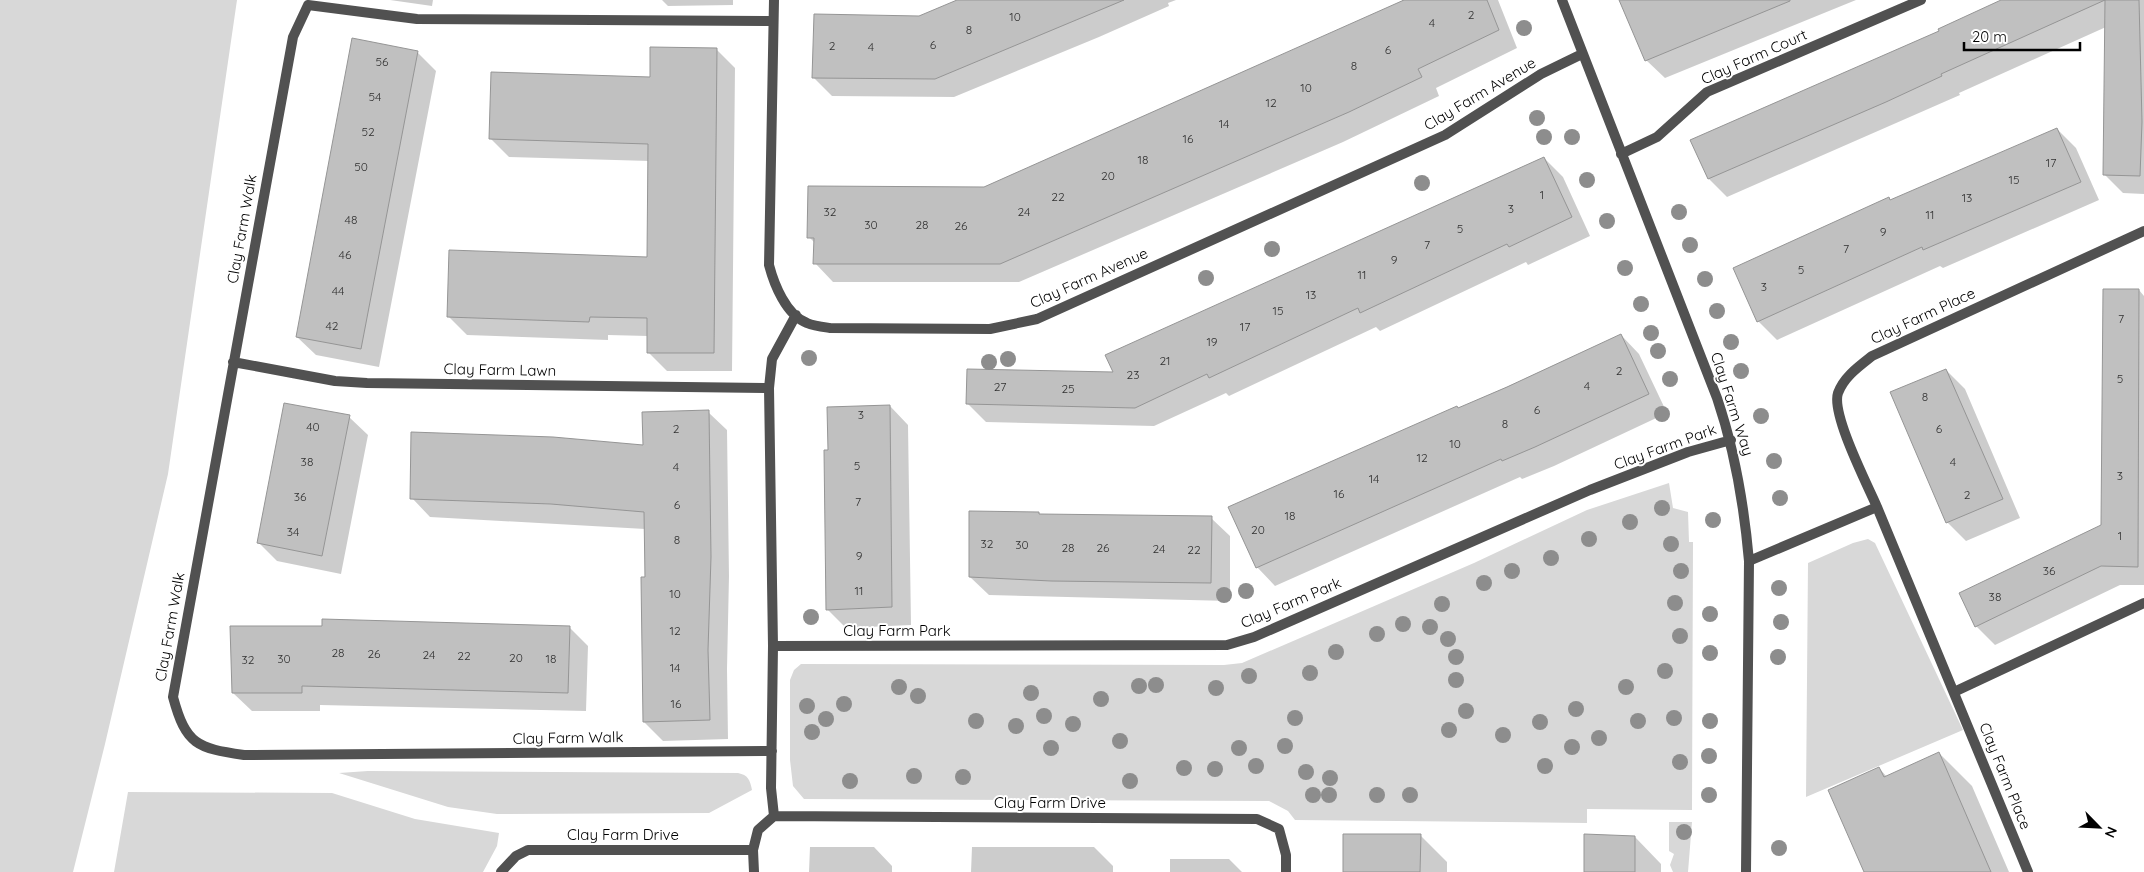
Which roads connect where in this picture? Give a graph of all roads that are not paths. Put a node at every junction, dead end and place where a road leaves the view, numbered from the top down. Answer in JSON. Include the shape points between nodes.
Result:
{"nodes":[{"id":1,"x":774,"y":0,"type":"edge"},
{"id":2,"x":1562,"y":0,"type":"edge"},
{"id":3,"x":1921,"y":0,"type":"edge"},
{"id":4,"x":307,"y":2,"type":"edge"},
{"id":5,"x":1910,"y":2,"type":"edge"},
{"id":6,"x":773,"y":21,"type":"junction"},
{"id":7,"x":1582,"y":54,"type":"junction"},
{"id":8,"x":1621,"y":154,"type":"junction"},
{"id":9,"x":2144,"y":231,"type":"edge"},
{"id":10,"x":796,"y":315,"type":"junction"},
{"id":11,"x":233,"y":362,"type":"junction"},
{"id":12,"x":769,"y":388,"type":"junction"},
{"id":13,"x":1731,"y":440,"type":"junction"},
{"id":14,"x":1876,"y":507,"type":"junction"},
{"id":15,"x":1750,"y":561,"type":"junction"},
{"id":16,"x":2144,"y":603,"type":"edge"},
{"id":17,"x":773,"y":646,"type":"junction"},
{"id":18,"x":1954,"y":692,"type":"junction"},
{"id":19,"x":772,"y":751,"type":"junction"},
{"id":20,"x":774,"y":816,"type":"junction"},
{"id":21,"x":754,"y":850,"type":"junction"},
{"id":22,"x":501,"y":872,"type":"edge"},
{"id":23,"x":754,"y":872,"type":"edge"},
{"id":24,"x":1286,"y":872,"type":"edge"},
{"id":25,"x":1746,"y":872,"type":"edge"},
{"id":26,"x":2028,"y":872,"type":"edge"}],
"edges":[{"from":1,"to":6,"type":"street","name":"Clay Farm Avenue"},
{"from":2,"to":7,"type":"street","name":"Clay Farm Way"},
{"from":3,"to":5,"type":"street","name":"Clay Farm Court"},
{"from":4,"to":6,"type":"street","via":[[417,19]]},
{"from":4,"to":11,"type":"street","name":"Clay Farm Walk","via":[[293,37]]},
{"from":5,"to":8,"type":"street","name":"Clay Farm Court","via":[[1707,92],[1657,136]]},
{"from":6,"to":10,"type":"street","name":"Clay Farm Avenue","via":[[769,264],[776,290]]},
{"from":7,"to":8,"type":"street","name":"Clay Farm Way"},
{"from":7,"to":10,"type":"street","name":"Clay Farm Avenue","via":[[1541,74],[1445,135],[1037,319],[990,329],[830,328],[806,322]]},
{"from":8,"to":13,"type":"street","name":"Clay Farm Way"},
{"from":9,"to":14,"type":"street","name":"Clay Farm Place","via":[[1872,356],[1850,373],[1838,394],[1840,420]]},
{"from":10,"to":12,"type":"street","via":[[772,359]]},
{"from":11,"to":12,"type":"street","name":"Clay Farm Lawn","via":[[335,381],[367,383]]},
{"from":11,"to":19,"type":"street","name":"Clay Farm Walk","via":[[173,697],[180,722],[200,745],[244,755]]},
{"from":12,"to":17,"type":"street"},
{"from":13,"to":15,"type":"street","name":"Clay Farm Way"},
{"from":13,"to":17,"type":"street","name":"Clay Farm Park","via":[[1688,452],[1590,490],[1254,637],[1227,644]]},
{"from":14,"to":15,"type":"street"},
{"from":14,"to":18,"type":"street","name":"Clay Farm Place"},
{"from":15,"to":25,"type":"street","name":"Clay Farm Way"},
{"from":16,"to":18,"type":"street"},
{"from":17,"to":19,"type":"street"},
{"from":18,"to":26,"type":"street","name":"Clay Farm Place"},
{"from":19,"to":20,"type":"street"},
{"from":20,"to":21,"type":"street","via":[[758,830]]},
{"from":20,"to":24,"type":"street","name":"Clay Farm Drive","via":[[1257,819],[1279,829],[1286,855]]},
{"from":21,"to":22,"type":"street","name":"Clay Farm Drive","via":[[528,850],[516,856]]},
{"from":21,"to":23,"type":"street"}]}
